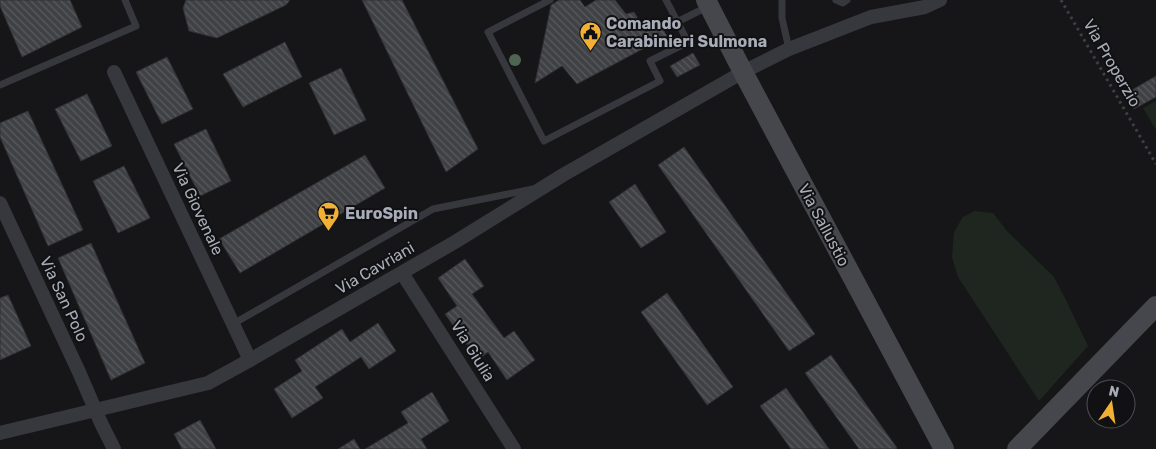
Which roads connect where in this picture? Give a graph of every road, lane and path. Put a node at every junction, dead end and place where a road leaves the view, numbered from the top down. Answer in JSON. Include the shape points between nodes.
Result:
{"nodes":[{"id":1,"x":125,"y":0,"type":"edge"},
{"id":2,"x":550,"y":0,"type":"edge"},
{"id":3,"x":666,"y":0,"type":"edge"},
{"id":4,"x":782,"y":0,"type":"edge"},
{"id":5,"x":836,"y":0,"type":"edge"},
{"id":6,"x":847,"y":0,"type":"edge"},
{"id":7,"x":940,"y":0,"type":"edge"},
{"id":8,"x":1061,"y":0,"type":"edge"},
{"id":9,"x":708,"y":3,"type":"edge"},
{"id":10,"x":677,"y":22,"type":"junction"},
{"id":11,"x":789,"y":49,"type":"junction"},
{"id":12,"x":114,"y":72,"type":"dead end"},
{"id":13,"x":743,"y":72,"type":"junction"},
{"id":14,"x":0,"y":85,"type":"edge"},
{"id":15,"x":1156,"y":164,"type":"edge"},
{"id":16,"x":544,"y":187,"type":"junction"},
{"id":17,"x":0,"y":203,"type":"edge"},
{"id":18,"x":402,"y":273,"type":"junction"},
{"id":19,"x":1156,"y":306,"type":"edge"},
{"id":20,"x":233,"y":324,"type":"junction"},
{"id":21,"x":250,"y":360,"type":"junction"},
{"id":22,"x":95,"y":411,"type":"junction"},
{"id":23,"x":0,"y":434,"type":"edge"},
{"id":24,"x":114,"y":449,"type":"edge"},
{"id":25,"x":514,"y":449,"type":"edge"},
{"id":26,"x":944,"y":449,"type":"edge"},
{"id":27,"x":1016,"y":449,"type":"edge"}],
"edges":[{"from":1,"to":14,"type":"lane","via":[[136,26]]},
{"from":2,"to":10,"type":"lane","via":[[488,32],[544,141],[660,82],[650,62],[688,42]]},
{"from":3,"to":10,"type":"lane"},
{"from":4,"to":11,"type":"lane","via":[[782,18]]},
{"from":5,"to":6,"type":"lane","via":[[843,3]]},
{"from":7,"to":11,"type":"street","name":"Via Cavriani","via":[[925,7],[871,17]]},
{"from":8,"to":15,"type":"path","name":"Via Properzio"},
{"from":9,"to":10,"type":"lane"},
{"from":9,"to":13,"type":"street","name":"Via Sallustio"},
{"from":11,"to":13,"type":"street","name":"Via Cavriani"},
{"from":12,"to":20,"type":"street","name":"Via Giovenale"},
{"from":13,"to":16,"type":"street","name":"Via Cavriani"},
{"from":13,"to":26,"type":"street","name":"Via Sallustio"},
{"from":16,"to":18,"type":"street","name":"Via Cavriani"},
{"from":16,"to":20,"type":"lane","via":[[433,209]]},
{"from":17,"to":22,"type":"street","name":"Via San Polo"},
{"from":18,"to":21,"type":"street","name":"Via Cavriani"},
{"from":18,"to":25,"type":"street","name":"Via Giulia"},
{"from":19,"to":27,"type":"street"},
{"from":20,"to":21,"type":"street","name":"Via Giovenale"},
{"from":21,"to":22,"type":"street","name":"Via Cavriani","via":[[208,383]]},
{"from":22,"to":23,"type":"street","name":"Via Cavriani"},
{"from":22,"to":24,"type":"street","name":"Via San Polo"}]}
